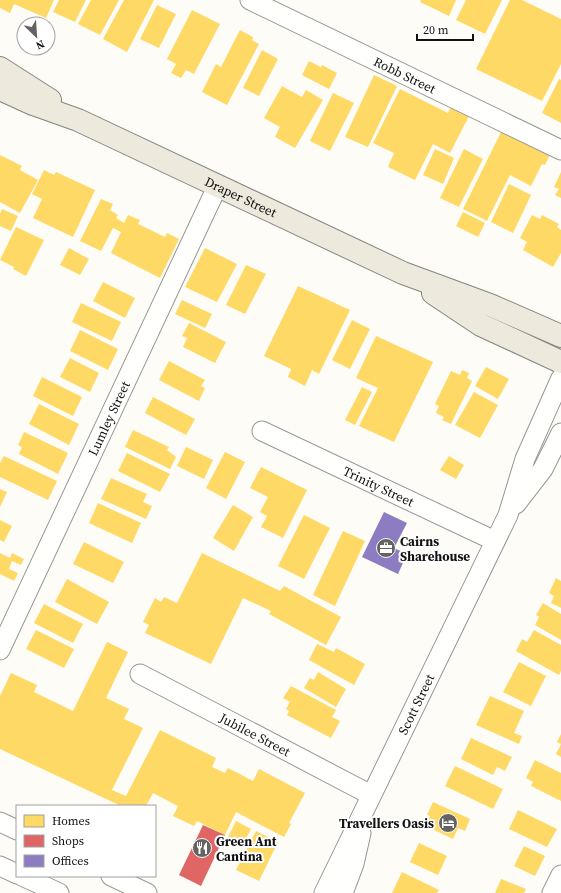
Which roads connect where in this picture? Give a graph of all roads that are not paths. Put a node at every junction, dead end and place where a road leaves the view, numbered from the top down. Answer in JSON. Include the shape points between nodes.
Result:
{"nodes":[{"id":1,"x":250,"y":0,"type":"edge"},
{"id":2,"x":0,"y":68,"type":"edge"},
{"id":3,"x":0,"y":89,"type":"edge"},
{"id":4,"x":78,"y":120,"type":"junction"},
{"id":5,"x":561,"y":150,"type":"edge"},
{"id":6,"x":218,"y":187,"type":"junction"},
{"id":7,"x":403,"y":274,"type":"junction"},
{"id":8,"x":561,"y":336,"type":"edge"},
{"id":9,"x":561,"y":362,"type":"edge"},
{"id":10,"x":561,"y":378,"type":"edge"},
{"id":11,"x":262,"y":430,"type":"dead end"},
{"id":12,"x":561,"y":433,"type":"edge"},
{"id":13,"x":508,"y":515,"type":"junction"},
{"id":14,"x":495,"y":541,"type":"junction"},
{"id":15,"x":0,"y":650,"type":"edge"},
{"id":16,"x":140,"y":674,"type":"dead end"},
{"id":17,"x":369,"y":799,"type":"junction"},
{"id":18,"x":0,"y":822,"type":"edge"},
{"id":19,"x":16,"y":830,"type":"edge"},
{"id":20,"x":0,"y":866,"type":"edge"},
{"id":21,"x":16,"y":874,"type":"edge"},
{"id":22,"x":561,"y":875,"type":"edge"},
{"id":23,"x":24,"y":877,"type":"edge"},
{"id":24,"x":114,"y":877,"type":"edge"},
{"id":25,"x":58,"y":893,"type":"edge"},
{"id":26,"x":147,"y":893,"type":"edge"},
{"id":27,"x":324,"y":893,"type":"edge"},
{"id":28,"x":343,"y":893,"type":"edge"},
{"id":29,"x":552,"y":893,"type":"edge"}],
"edges":[{"from":1,"to":5,"type":"street","name":"Robb Street"},
{"from":2,"to":4,"type":"main road","name":"Draper Street"},
{"from":3,"to":4,"type":"main road","name":"Draper Street"},
{"from":4,"to":6,"type":"main road","name":"Draper Street"},
{"from":6,"to":7,"type":"main road","name":"Draper Street"},
{"from":6,"to":15,"type":"street","name":"Lumley Street"},
{"from":7,"to":8,"type":"main road","name":"Draper Street","via":[[490,305]]},
{"from":7,"to":9,"type":"main road","name":"Draper Street","via":[[481,325]]},
{"from":10,"to":13,"type":"street","name":"Scott Street","via":[[525,459]]},
{"from":11,"to":14,"type":"street","name":"Trinity Street"},
{"from":12,"to":13,"type":"street","name":"Scott Street","via":[[543,469]]},
{"from":13,"to":14,"type":"street","name":"Scott Street"},
{"from":14,"to":17,"type":"street","name":"Scott Street"},
{"from":16,"to":17,"type":"street","name":"Jubilee Street"},
{"from":17,"to":27,"type":"street","name":"Scott Street"},
{"from":17,"to":28,"type":"street","via":[[354,864]]},
{"from":18,"to":19,"type":"street"},
{"from":20,"to":21,"type":"street"},
{"from":22,"to":29,"type":"street"},
{"from":23,"to":25,"type":"street"},
{"from":24,"to":26,"type":"street"}]}
